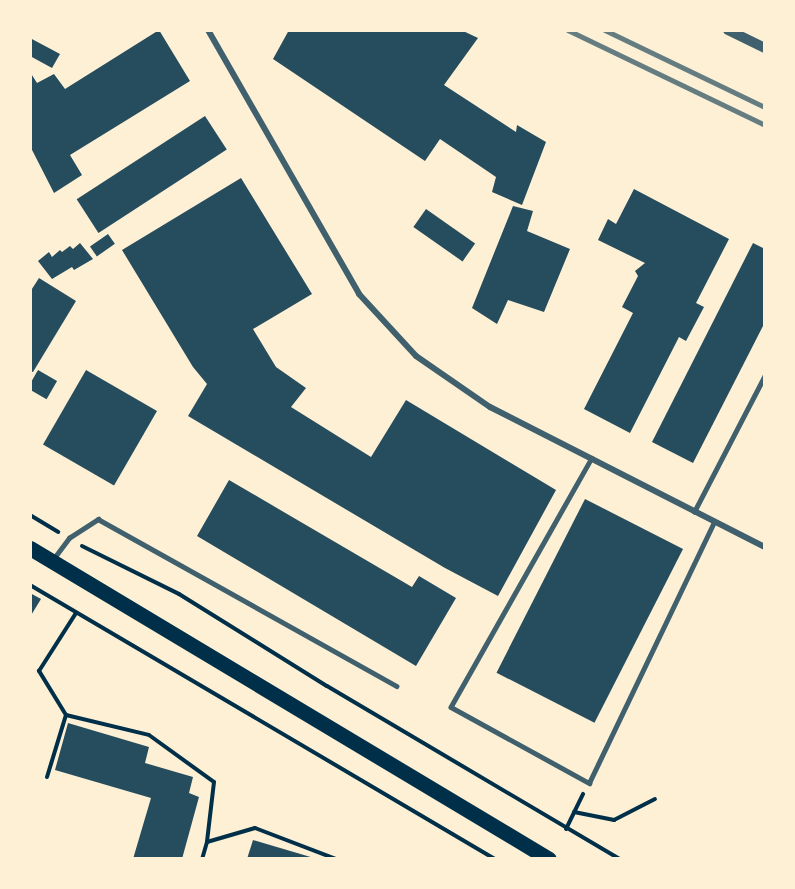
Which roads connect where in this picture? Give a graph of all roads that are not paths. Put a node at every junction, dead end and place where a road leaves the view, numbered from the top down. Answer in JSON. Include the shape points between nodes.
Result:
{"nodes":[{"id":1,"x":208,"y":30,"type":"edge"},
{"id":2,"x":728,"y":30,"type":"edge"},
{"id":3,"x":765,"y":48,"type":"edge"},
{"id":4,"x":765,"y":375,"type":"edge"},
{"id":5,"x":592,"y":458,"type":"junction"},
{"id":6,"x":694,"y":512,"type":"junction"},
{"id":7,"x":714,"y":522,"type":"junction"},
{"id":8,"x":765,"y":547,"type":"edge"},
{"id":9,"x":30,"y":548,"type":"edge"},
{"id":10,"x":52,"y":561,"type":"junction"},
{"id":11,"x":397,"y":686,"type":"dead end"},
{"id":12,"x":549,"y":859,"type":"edge"}],
"edges":[{"from":1,"to":5,"type":"street","via":[[359,294],[416,356],[490,407]]},
{"from":2,"to":3,"type":"street"},
{"from":4,"to":6,"type":"lane"},
{"from":5,"to":6,"type":"street"},
{"from":5,"to":7,"type":"lane","via":[[451,707],[589,783]]},
{"from":6,"to":7,"type":"street"},
{"from":7,"to":8,"type":"street"},
{"from":9,"to":10,"type":"main road"},
{"from":10,"to":11,"type":"lane","via":[[69,538],[98,519]]},
{"from":10,"to":12,"type":"main road"}]}
